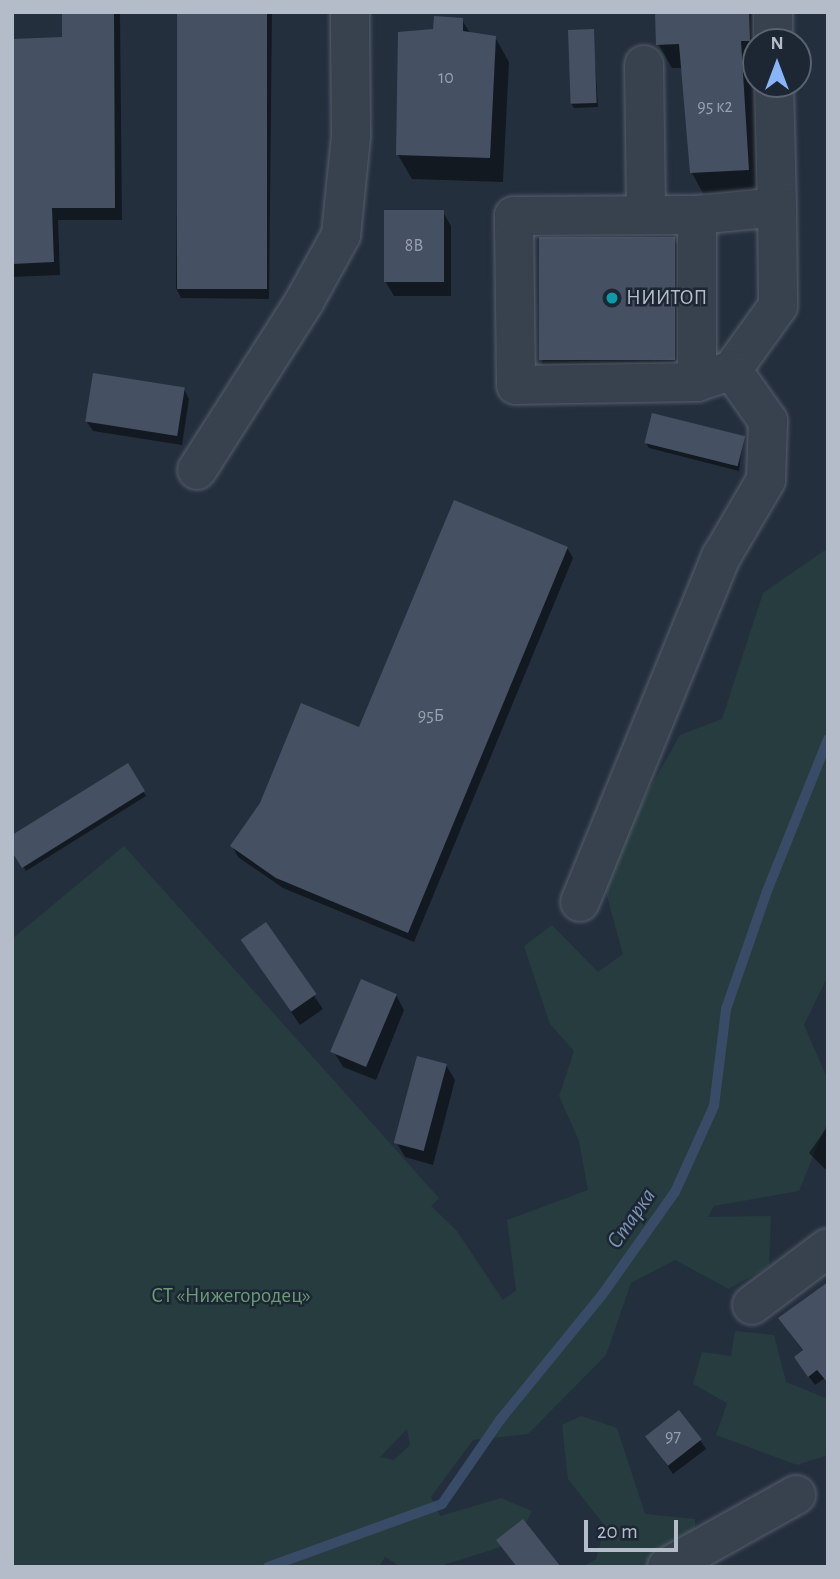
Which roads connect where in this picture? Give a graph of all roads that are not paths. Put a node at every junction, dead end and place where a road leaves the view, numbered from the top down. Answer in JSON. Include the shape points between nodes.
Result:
{"nodes":[{"id":1,"x":349,"y":12,"type":"edge"},
{"id":2,"x":644,"y":65,"type":"dead end"},
{"id":3,"x":774,"y":98,"type":"edge"},
{"id":4,"x":777,"y":207,"type":"junction"},
{"id":5,"x":646,"y":215,"type":"junction"},
{"id":6,"x":697,"y":215,"type":"junction"},
{"id":7,"x":714,"y":376,"type":"junction"},
{"id":8,"x":197,"y":470,"type":"dead end"},
{"id":9,"x":580,"y":902,"type":"dead end"},
{"id":10,"x":828,"y":1248,"type":"edge"},
{"id":11,"x":752,"y":1304,"type":"dead end"},
{"id":12,"x":796,"y":1495,"type":"dead end"},
{"id":13,"x":667,"y":1567,"type":"edge"}],
"edges":[{"from":1,"to":8,"type":"street","via":[[351,136],[341,235]]},
{"from":2,"to":5,"type":"street"},
{"from":3,"to":4,"type":"street"},
{"from":4,"to":6,"type":"street"},
{"from":4,"to":7,"type":"street","via":[[778,306]]},
{"from":5,"to":6,"type":"street"},
{"from":5,"to":7,"type":"street","via":[[514,216],[516,384]]},
{"from":6,"to":7,"type":"street"},
{"from":7,"to":9,"type":"street","via":[[768,421],[766,480],[721,556]]},
{"from":10,"to":11,"type":"street"},
{"from":12,"to":13,"type":"street"}]}
